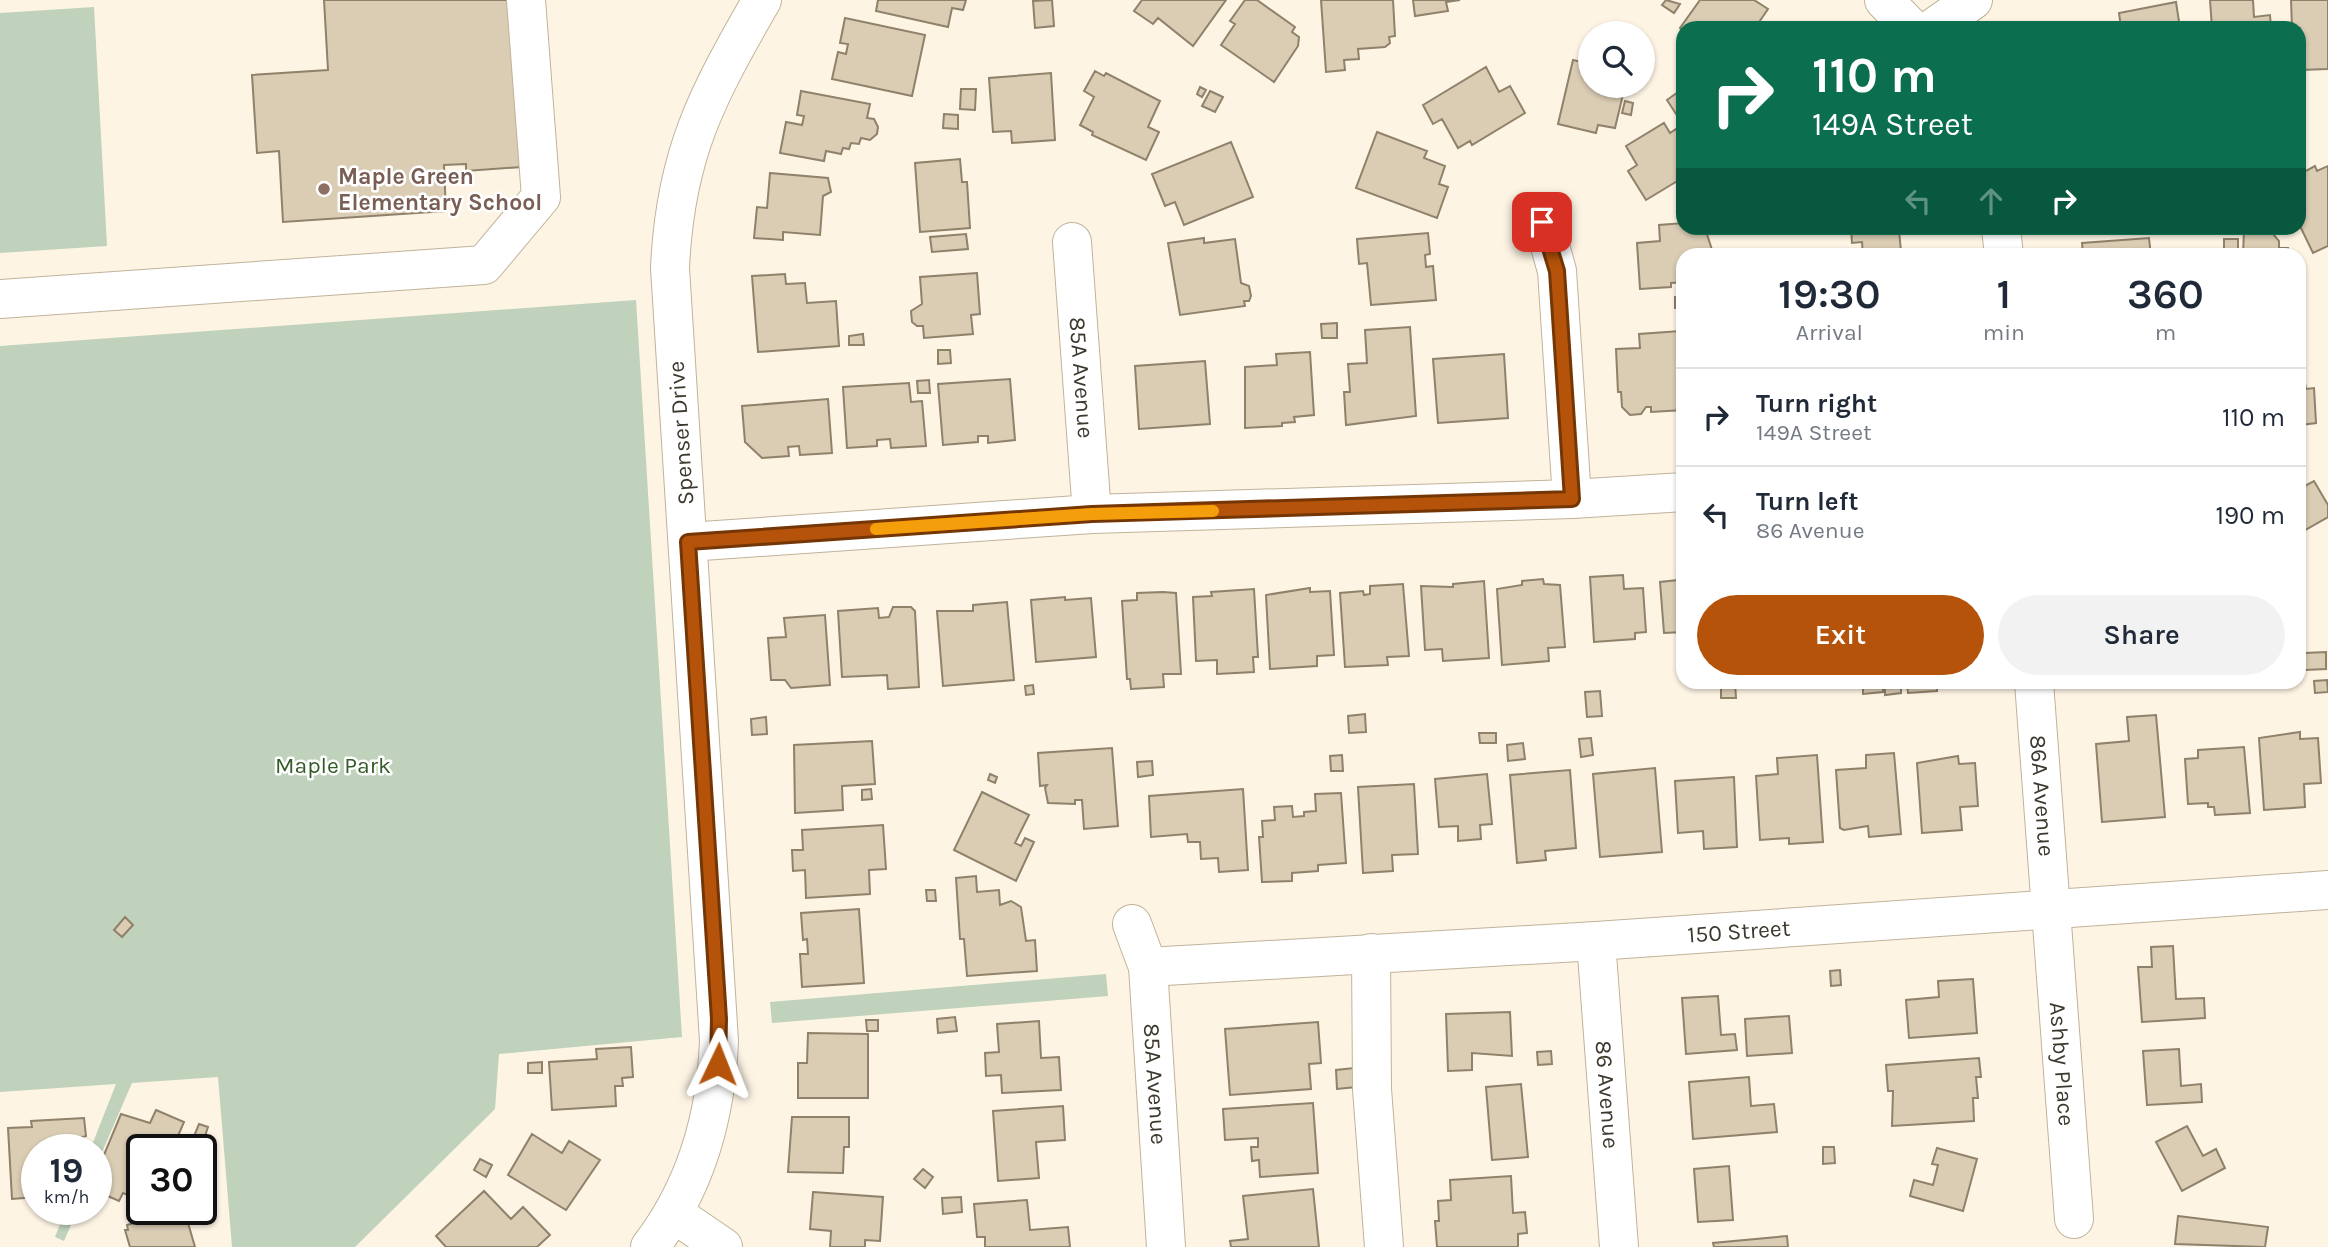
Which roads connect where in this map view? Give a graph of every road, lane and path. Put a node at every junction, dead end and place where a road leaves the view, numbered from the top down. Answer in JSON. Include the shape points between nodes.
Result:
{"nodes":[{"id":1,"x":526,"y":0,"type":"edge"},
{"id":2,"x":762,"y":0,"type":"edge"},
{"id":3,"x":1884,"y":0,"type":"edge"},
{"id":4,"x":1973,"y":0,"type":"edge"},
{"id":5,"x":1904,"y":21,"type":"edge"},
{"id":6,"x":1943,"y":21,"type":"edge"},
{"id":7,"x":1542,"y":222,"type":"dead end"},
{"id":8,"x":1072,"y":242,"type":"dead end"},
{"id":9,"x":0,"y":299,"type":"edge"},
{"id":10,"x":1676,"y":492,"type":"edge"},
{"id":11,"x":1572,"y":499,"type":"junction"},
{"id":12,"x":1092,"y":514,"type":"junction"},
{"id":13,"x":688,"y":542,"type":"junction"},
{"id":14,"x":2035,"y":689,"type":"edge"},
{"id":15,"x":2328,"y":890,"type":"edge"},
{"id":16,"x":2051,"y":909,"type":"junction"},
{"id":17,"x":1132,"y":924,"type":"dead end"},
{"id":18,"x":1596,"y":941,"type":"junction"},
{"id":19,"x":1371,"y":953,"type":"junction"},
{"id":20,"x":1148,"y":967,"type":"junction"},
{"id":21,"x":673,"y":1213,"type":"junction"},
{"id":22,"x":2074,"y":1219,"type":"dead end"},
{"id":23,"x":650,"y":1247,"type":"edge"},
{"id":24,"x":723,"y":1247,"type":"edge"},
{"id":25,"x":1166,"y":1247,"type":"edge"},
{"id":26,"x":1384,"y":1247,"type":"edge"},
{"id":27,"x":1619,"y":1247,"type":"edge"}],
"edges":[{"from":1,"to":9,"type":"street","via":[[541,197],[484,265]]},
{"from":2,"to":13,"type":"street","name":"Spenser Drive","via":[[698,118],[675,211],[670,268]]},
{"from":3,"to":5,"type":"street"},
{"from":4,"to":6,"type":"street"},
{"from":7,"to":11,"type":"street","via":[[1557,271]]},
{"from":8,"to":12,"type":"street","name":"85A Avenue"},
{"from":10,"to":11,"type":"street"},
{"from":11,"to":12,"type":"street"},
{"from":12,"to":13,"type":"street"},
{"from":13,"to":21,"type":"street","name":"Spenser Drive","via":[[719,1041],[709,1122],[696,1165]]},
{"from":14,"to":16,"type":"street","name":"86A Avenue"},
{"from":15,"to":16,"type":"street","name":"150 Street"},
{"from":16,"to":18,"type":"street","name":"150 Street"},
{"from":16,"to":22,"type":"street","name":"Ashby Place"},
{"from":17,"to":20,"type":"street","name":"85A Avenue"},
{"from":18,"to":19,"type":"street","name":"150 Street"},
{"from":18,"to":27,"type":"street","name":"86 Avenue"},
{"from":19,"to":20,"type":"street","name":"150 Street"},
{"from":19,"to":26,"type":"street","via":[[1372,1089]]},
{"from":20,"to":25,"type":"street","name":"85A Avenue"},
{"from":21,"to":23,"type":"street","name":"Spenser Drive"},
{"from":21,"to":24,"type":"street"}]}
